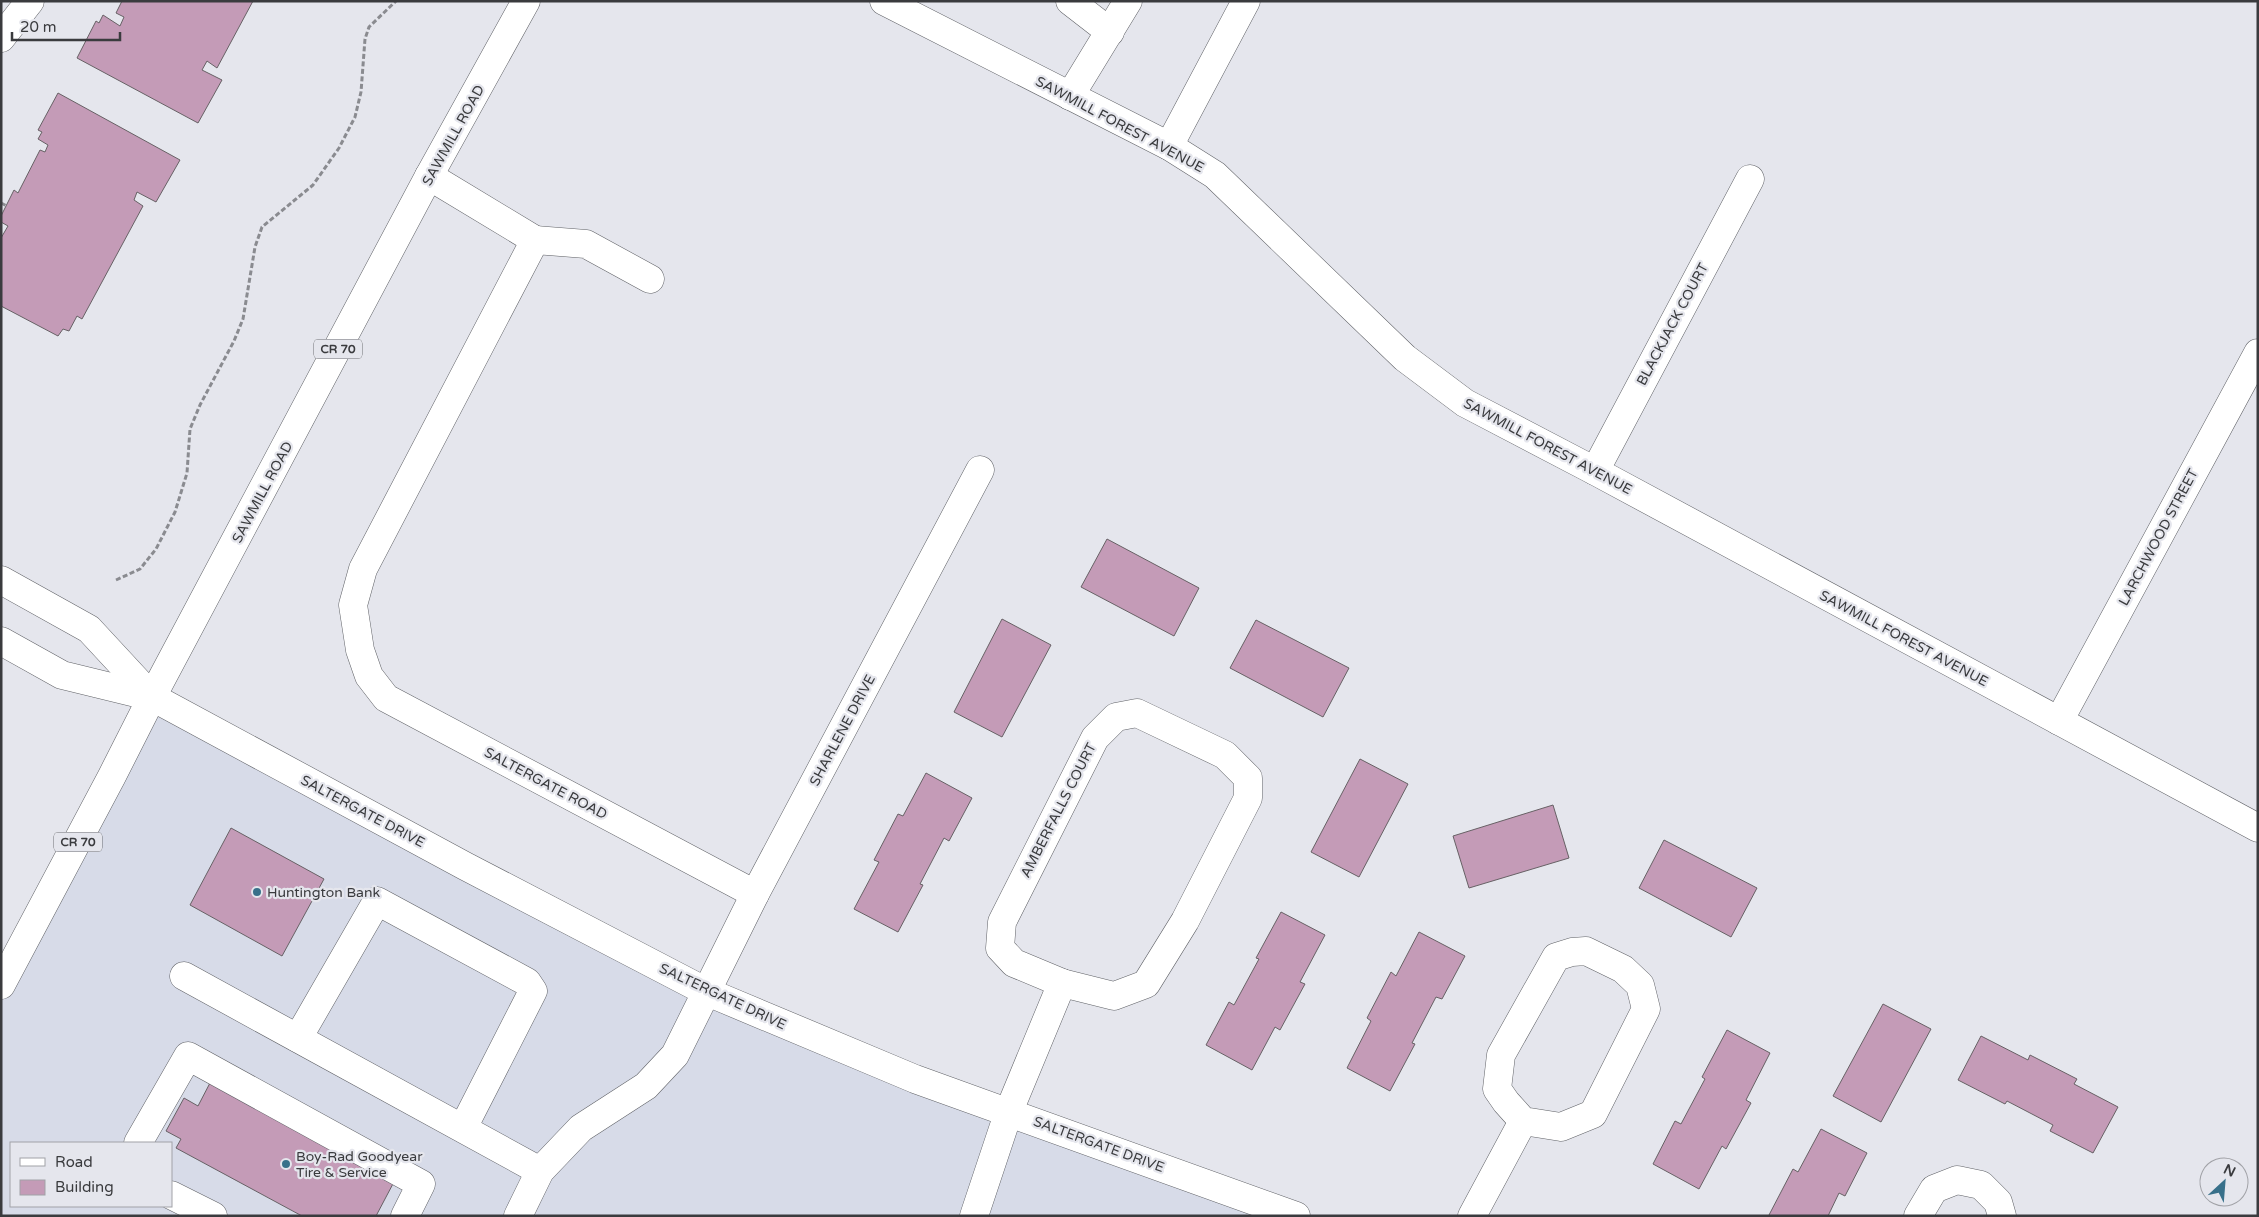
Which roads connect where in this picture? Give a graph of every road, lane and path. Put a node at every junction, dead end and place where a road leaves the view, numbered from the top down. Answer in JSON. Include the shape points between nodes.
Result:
{"nodes":[{"id":1,"x":30,"y":1,"type":"edge"},
{"id":2,"x":396,"y":1,"type":"edge"},
{"id":3,"x":526,"y":1,"type":"edge"},
{"id":4,"x":884,"y":1,"type":"edge"},
{"id":5,"x":1070,"y":1,"type":"edge"},
{"id":6,"x":1128,"y":1,"type":"edge"},
{"id":7,"x":1246,"y":1,"type":"edge"},
{"id":8,"x":1110,"y":32,"type":"junction"},
{"id":9,"x":1,"y":38,"type":"edge"},
{"id":10,"x":1070,"y":96,"type":"junction"},
{"id":11,"x":1169,"y":146,"type":"junction"},
{"id":12,"x":429,"y":176,"type":"junction"},
{"id":13,"x":1750,"y":178,"type":"dead end"},
{"id":14,"x":1,"y":203,"type":"edge"},
{"id":15,"x":7,"y":206,"type":"dead end"},
{"id":16,"x":535,"y":240,"type":"junction"},
{"id":17,"x":650,"y":279,"type":"dead end"},
{"id":18,"x":2258,"y":353,"type":"edge"},
{"id":19,"x":980,"y":470,"type":"dead end"},
{"id":20,"x":1595,"y":471,"type":"junction"},
{"id":21,"x":1,"y":580,"type":"edge"},
{"id":22,"x":116,"y":580,"type":"dead end"},
{"id":23,"x":1,"y":641,"type":"edge"},
{"id":24,"x":152,"y":697,"type":"junction"},
{"id":25,"x":2059,"y":721,"type":"junction"},
{"id":26,"x":2258,"y":828,"type":"edge"},
{"id":27,"x":755,"y":894,"type":"junction"},
{"id":28,"x":184,"y":976,"type":"dead end"},
{"id":29,"x":1062,"y":983,"type":"junction"},
{"id":30,"x":1,"y":985,"type":"edge"},
{"id":31,"x":705,"y":991,"type":"junction"},
{"id":32,"x":298,"y":1038,"type":"junction"},
{"id":33,"x":1009,"y":1111,"type":"junction"},
{"id":34,"x":1523,"y":1121,"type":"junction"},
{"id":35,"x":463,"y":1128,"type":"junction"},
{"id":36,"x":139,"y":1142,"type":"edge"},
{"id":37,"x":540,"y":1171,"type":"junction"},
{"id":38,"x":172,"y":1196,"type":"edge"},
{"id":39,"x":213,"y":1216,"type":"edge"},
{"id":40,"x":405,"y":1216,"type":"edge"},
{"id":41,"x":518,"y":1216,"type":"edge"},
{"id":42,"x":974,"y":1216,"type":"edge"},
{"id":43,"x":1296,"y":1216,"type":"edge"},
{"id":44,"x":1472,"y":1216,"type":"edge"},
{"id":45,"x":1918,"y":1216,"type":"edge"},
{"id":46,"x":2002,"y":1216,"type":"edge"}],
"edges":[{"from":1,"to":9,"type":"street"},
{"from":2,"to":22,"type":"path","via":[[369,27],[356,117],[340,148],[313,185],[262,227],[255,247],[243,319],[190,429],[187,473],[175,512],[156,549],[140,569]]},
{"from":3,"to":12,"type":"street","name":"SAWMILL ROAD","number":"CR 70"},
{"from":4,"to":10,"type":"street","name":"SAWMILL FOREST AVENUE"},
{"from":5,"to":8,"type":"street"},
{"from":6,"to":8,"type":"street"},
{"from":7,"to":11,"type":"street"},
{"from":8,"to":10,"type":"street"},
{"from":10,"to":11,"type":"street","name":"SAWMILL FOREST AVENUE"},
{"from":11,"to":20,"type":"street","name":"SAWMILL FOREST AVENUE","via":[[1215,175],[1412,364],[1465,403]]},
{"from":12,"to":16,"type":"street"},
{"from":12,"to":24,"type":"street","name":"SAWMILL ROAD","number":"CR 70"},
{"from":13,"to":20,"type":"street","name":"BLACKJACK COURT"},
{"from":14,"to":15,"type":"path"},
{"from":16,"to":17,"type":"street","via":[[586,244]]},
{"from":16,"to":27,"type":"street","name":"SALTERGATE ROAD","via":[[363,569],[353,605],[368,676],[386,698]]},
{"from":18,"to":25,"type":"street","name":"LARCHWOOD STREET"},
{"from":19,"to":27,"type":"street","name":"SHARLENE DRIVE"},
{"from":20,"to":25,"type":"street","name":"SAWMILL FOREST AVENUE"},
{"from":21,"to":24,"type":"street","via":[[89,630]]},
{"from":23,"to":24,"type":"street","via":[[62,675]]},
{"from":24,"to":30,"type":"street","name":"SAWMILL ROAD","number":"CR 70"},
{"from":24,"to":31,"type":"street","name":"SALTERGATE DRIVE"},
{"from":25,"to":26,"type":"street","name":"SAWMILL FOREST AVENUE"},
{"from":27,"to":31,"type":"street","name":"SHARLENE DRIVE"},
{"from":28,"to":32,"type":"street"},
{"from":29,"to":29,"type":"street","name":"AMBERFALLS COURT","via":[[1114,996],[1146,984],[1185,921],[1248,798],[1248,778],[1225,755],[1137,713],[1116,717],[1095,738],[1002,922],[1000,948],[1014,962]]},
{"from":29,"to":33,"type":"street"},
{"from":31,"to":33,"type":"street","name":"SALTERGATE DRIVE","via":[[915,1078]]},
{"from":31,"to":37,"type":"street","name":"SHARLENE DRIVE","via":[[675,1055],[646,1086],[581,1128]]},
{"from":32,"to":35,"type":"street"},
{"from":32,"to":35,"type":"street","via":[[377,901],[502,968],[527,982],[533,991]]},
{"from":33,"to":42,"type":"street"},
{"from":33,"to":43,"type":"street","name":"SALTERGATE DRIVE"},
{"from":34,"to":34,"type":"street","via":[[1561,1127],[1593,1114],[1646,1009],[1640,985],[1623,969],[1586,951],[1556,957],[1501,1055],[1497,1089]]},
{"from":34,"to":44,"type":"street"},
{"from":35,"to":37,"type":"street"},
{"from":36,"to":40,"type":"street","via":[[188,1056],[420,1184]]},
{"from":37,"to":41,"type":"street","name":"SHARLENE DRIVE"},
{"from":38,"to":39,"type":"street"},
{"from":45,"to":46,"type":"street","via":[[1934,1189],[1957,1180],[1981,1185],[1998,1202]]}]}
